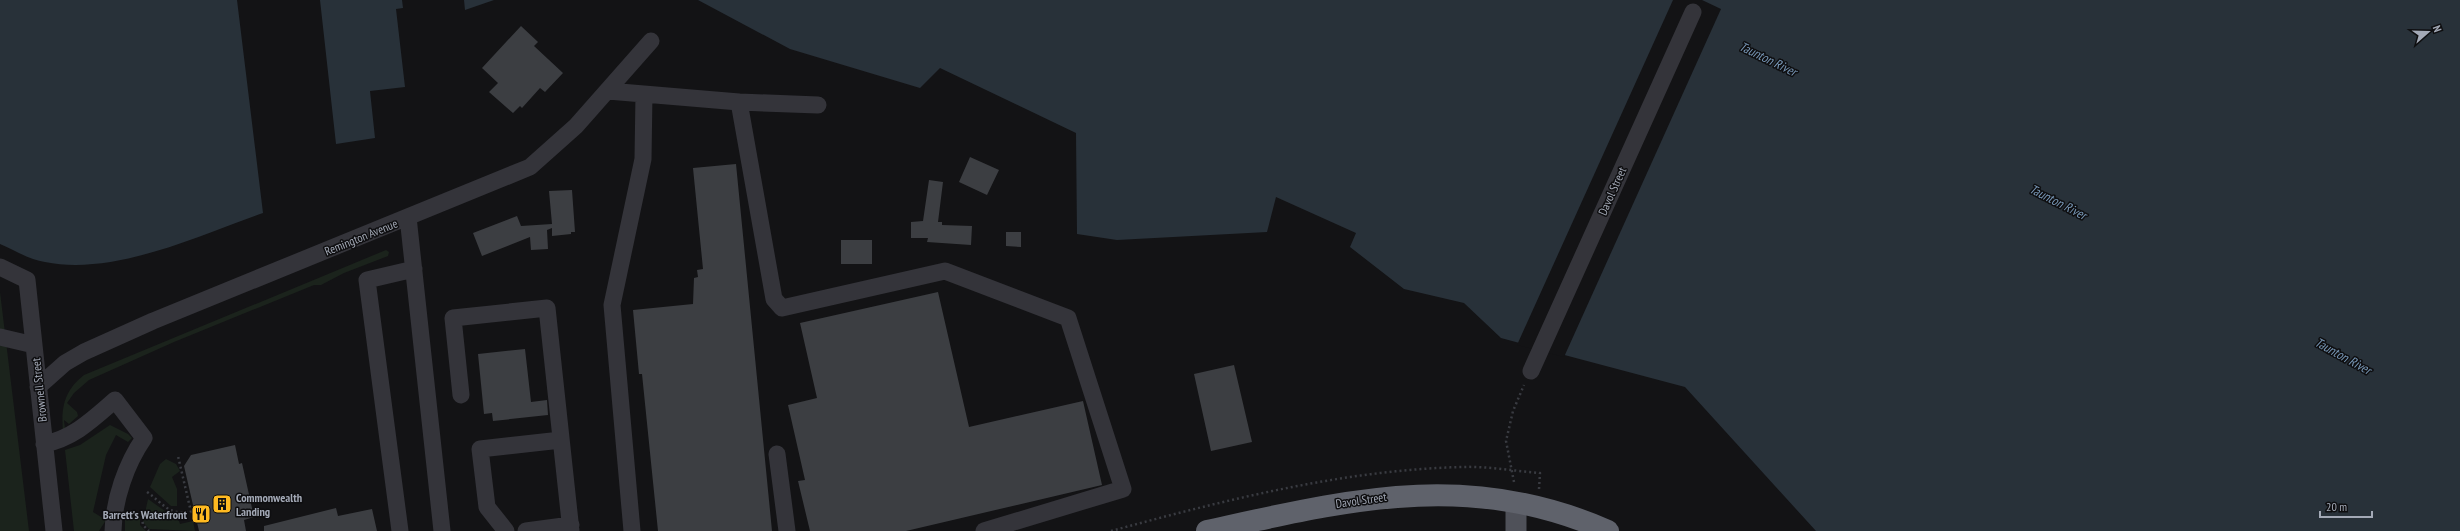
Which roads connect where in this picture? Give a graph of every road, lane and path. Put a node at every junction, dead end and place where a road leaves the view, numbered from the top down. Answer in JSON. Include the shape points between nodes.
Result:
{"nodes":[{"id":1,"x":1693,"y":12,"type":"dead end"},
{"id":2,"x":651,"y":41,"type":"dead end"},
{"id":3,"x":608,"y":91,"type":"junction"},
{"id":4,"x":644,"y":94,"type":"junction"},
{"id":5,"x":739,"y":102,"type":"junction"},
{"id":6,"x":818,"y":105,"type":"dead end"},
{"id":7,"x":408,"y":218,"type":"junction"},
{"id":8,"x":0,"y":267,"type":"edge"},
{"id":9,"x":414,"y":269,"type":"junction"},
{"id":10,"x":0,"y":337,"type":"edge"},
{"id":11,"x":34,"y":345,"type":"junction"},
{"id":12,"x":1530,"y":371,"type":"joint"},
{"id":13,"x":38,"y":387,"type":"junction"},
{"id":14,"x":460,"y":394,"type":"dead end"},
{"id":15,"x":561,"y":440,"type":"junction"},
{"id":16,"x":44,"y":444,"type":"junction"},
{"id":17,"x":777,"y":454,"type":"dead end"},
{"id":18,"x":178,"y":456,"type":"dead end"},
{"id":19,"x":147,"y":492,"type":"dead end"},
{"id":20,"x":1516,"y":503,"type":"junction"},
{"id":21,"x":142,"y":517,"type":"dead end"},
{"id":22,"x":571,"y":528,"type":"edge"},
{"id":23,"x":54,"y":531,"type":"edge"},
{"id":24,"x":113,"y":531,"type":"edge"},
{"id":25,"x":149,"y":531,"type":"edge"},
{"id":26,"x":400,"y":531,"type":"edge"},
{"id":27,"x":442,"y":531,"type":"edge"},
{"id":28,"x":506,"y":531,"type":"edge"},
{"id":29,"x":526,"y":531,"type":"edge"},
{"id":30,"x":632,"y":531,"type":"edge"},
{"id":31,"x":788,"y":531,"type":"edge"},
{"id":32,"x":984,"y":531,"type":"edge"},
{"id":33,"x":1207,"y":531,"type":"edge"},
{"id":34,"x":1516,"y":531,"type":"edge"},
{"id":35,"x":1608,"y":531,"type":"edge"}],
"edges":[{"from":1,"to":12,"type":"street","name":"Davol Street"},
{"from":2,"to":3,"type":"street","name":"Remington Avenue"},
{"from":3,"to":4,"type":"street"},
{"from":3,"to":7,"type":"street","name":"Remington Avenue","via":[[576,126],[530,167]]},
{"from":4,"to":5,"type":"street"},
{"from":4,"to":30,"type":"street","via":[[643,159],[612,305]]},
{"from":5,"to":6,"type":"street"},
{"from":5,"to":32,"type":"street","via":[[774,299],[782,308],[945,271],[1068,318],[1123,489]]},
{"from":7,"to":9,"type":"street"},
{"from":7,"to":13,"type":"street","name":"Remington Avenue","via":[[153,321],[84,352],[65,363]]},
{"from":8,"to":11,"type":"street","name":"Brownell Street","via":[[28,280]]},
{"from":9,"to":26,"type":"street","via":[[367,280]]},
{"from":9,"to":27,"type":"street"},
{"from":10,"to":11,"type":"street"},
{"from":11,"to":13,"type":"street","name":"Brownell Street"},
{"from":12,"to":20,"type":"path","via":[[1513,411],[1506,441]]},
{"from":13,"to":16,"type":"street","name":"Brownell Street"},
{"from":14,"to":15,"type":"street","via":[[453,318],[546,308]]},
{"from":15,"to":22,"type":"street"},
{"from":15,"to":28,"type":"street","via":[[480,449],[487,507]]},
{"from":16,"to":23,"type":"street","name":"Brownell Street"},
{"from":16,"to":24,"type":"street","via":[[60,441],[83,428],[115,400],[144,438],[131,458],[114,517]]},
{"from":17,"to":31,"type":"street"},
{"from":18,"to":19,"type":"path","via":[[191,512],[171,512]]},
{"from":20,"to":33,"type":"highway","name":"Davol Street","via":[[1441,494],[1395,496],[1318,507]]},
{"from":20,"to":34,"type":"main road"},
{"from":20,"to":35,"type":"highway","name":"Davol Street","via":[[1568,515]]},
{"from":21,"to":25,"type":"path","via":[[143,525]]},
{"from":22,"to":29,"type":"street"}]}
